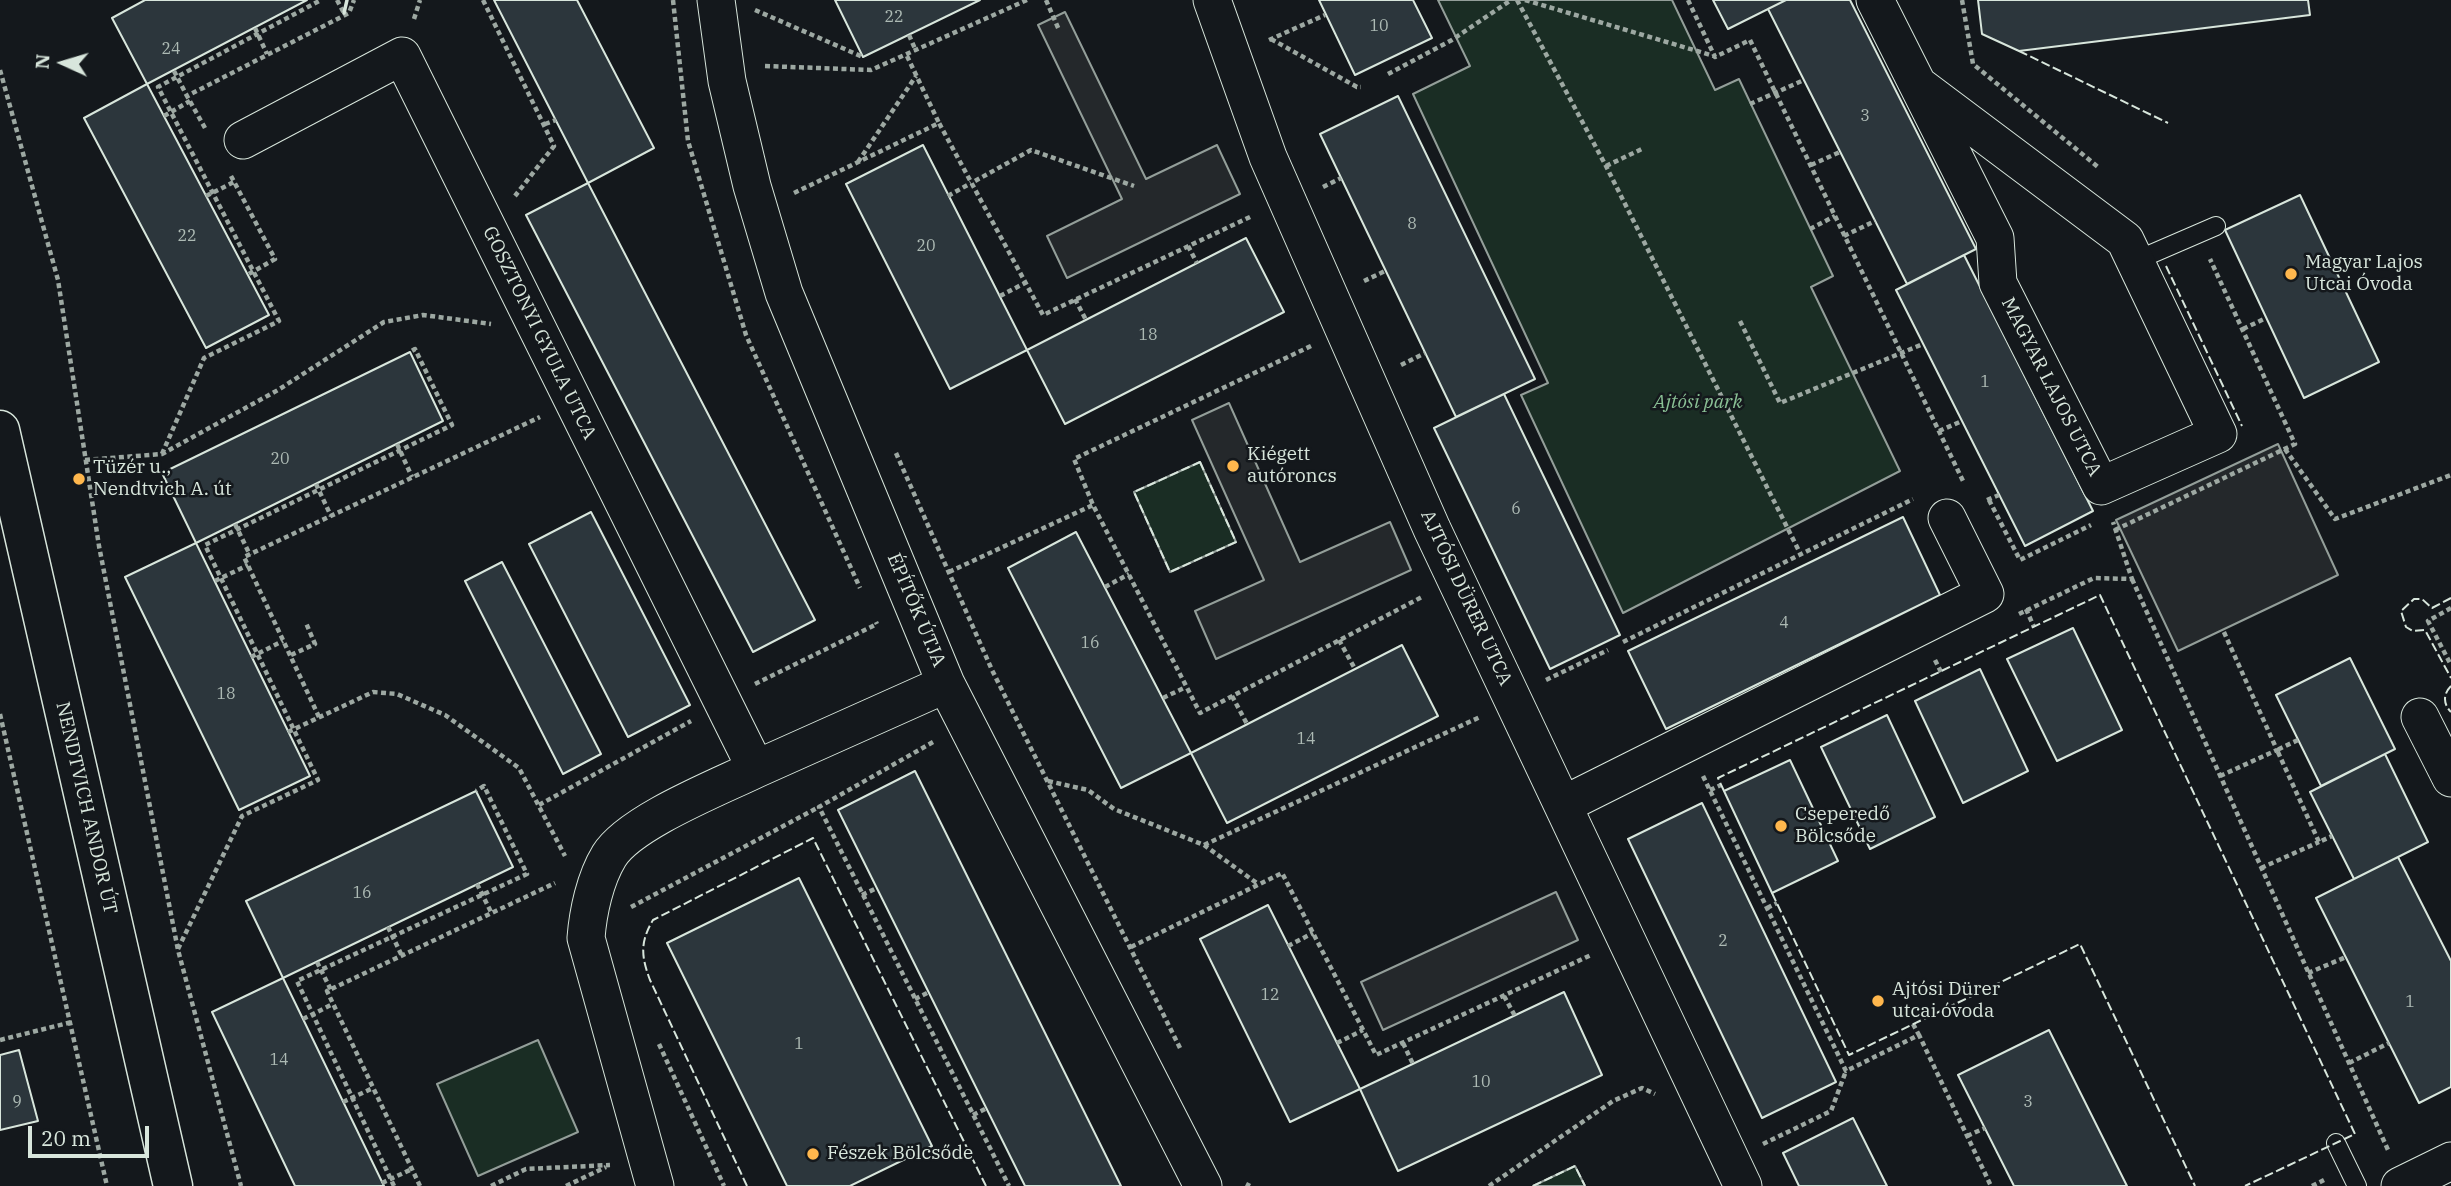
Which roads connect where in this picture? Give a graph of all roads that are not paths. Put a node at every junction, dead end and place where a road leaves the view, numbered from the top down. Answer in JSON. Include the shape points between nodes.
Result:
{"nodes":[{"id":1,"x":716,"y":0,"type":"edge"},
{"id":2,"x":1212,"y":0,"type":"edge"},
{"id":3,"x":1875,"y":0,"type":"edge"},
{"id":4,"x":1921,"y":86,"type":"junction"},
{"id":5,"x":243,"y":140,"type":"dead end"},
{"id":6,"x":2216,"y":226,"type":"dead end"},
{"id":7,"x":2135,"y":261,"type":"junction"},
{"id":8,"x":0,"y":430,"type":"edge"},
{"id":9,"x":1947,"y":518,"type":"dead end"},
{"id":10,"x":946,"y":684,"type":"junction"},
{"id":11,"x":2420,"y":717,"type":"dead end"},
{"id":12,"x":2446,"y":758,"type":"edge"},
{"id":13,"x":757,"y":769,"type":"junction"},
{"id":14,"x":1565,"y":804,"type":"junction"},
{"id":15,"x":2336,"y":1143,"type":"dead end"},
{"id":16,"x":2451,"y":1161,"type":"edge"},
{"id":17,"x":173,"y":1186,"type":"edge"},
{"id":18,"x":655,"y":1186,"type":"edge"},
{"id":19,"x":1203,"y":1186,"type":"edge"},
{"id":20,"x":1743,"y":1186,"type":"edge"},
{"id":21,"x":2357,"y":1186,"type":"edge"},
{"id":22,"x":2401,"y":1186,"type":"edge"}],
"edges":[{"from":1,"to":10,"type":"street","name":"ÉPÍTŐK ÚTJA","via":[[727,81],[784,293]]},
{"from":2,"to":14,"type":"street","name":"AJTÓSI DÜRER UTCA","via":[[1268,157],[1433,529],[1526,693]]},
{"from":3,"to":4,"type":"street","name":"MAGYAR LAJOS UTCA"},
{"from":4,"to":7,"type":"street","name":"MAGYAR LAJOS UTCA","via":[[2125,240]]},
{"from":4,"to":7,"type":"street","name":"MAGYAR LAJOS UTCA","via":[[1995,239],[1998,283],[2101,485],[2218,434]]},
{"from":5,"to":13,"type":"street","name":"GOSZTONYI GYULA UTCA","via":[[402,57],[573,402],[733,696]]},
{"from":6,"to":7,"type":"lane"},
{"from":8,"to":17,"type":"main road","name":"NENDTVICH ANDOR ÚT"},
{"from":9,"to":14,"type":"street","via":[[1985,594]]},
{"from":10,"to":13,"type":"street"},
{"from":10,"to":19,"type":"street","name":"ÉPÍTŐK ÚTJA"},
{"from":11,"to":12,"type":"street"},
{"from":13,"to":18,"type":"street","via":[[656,818],[617,846],[608,857],[588,917],[586,939]]},
{"from":14,"to":20,"type":"street","name":"AJTÓSI DÜRER UTCA"},
{"from":15,"to":21,"type":"lane"},
{"from":16,"to":22,"type":"street"}]}
